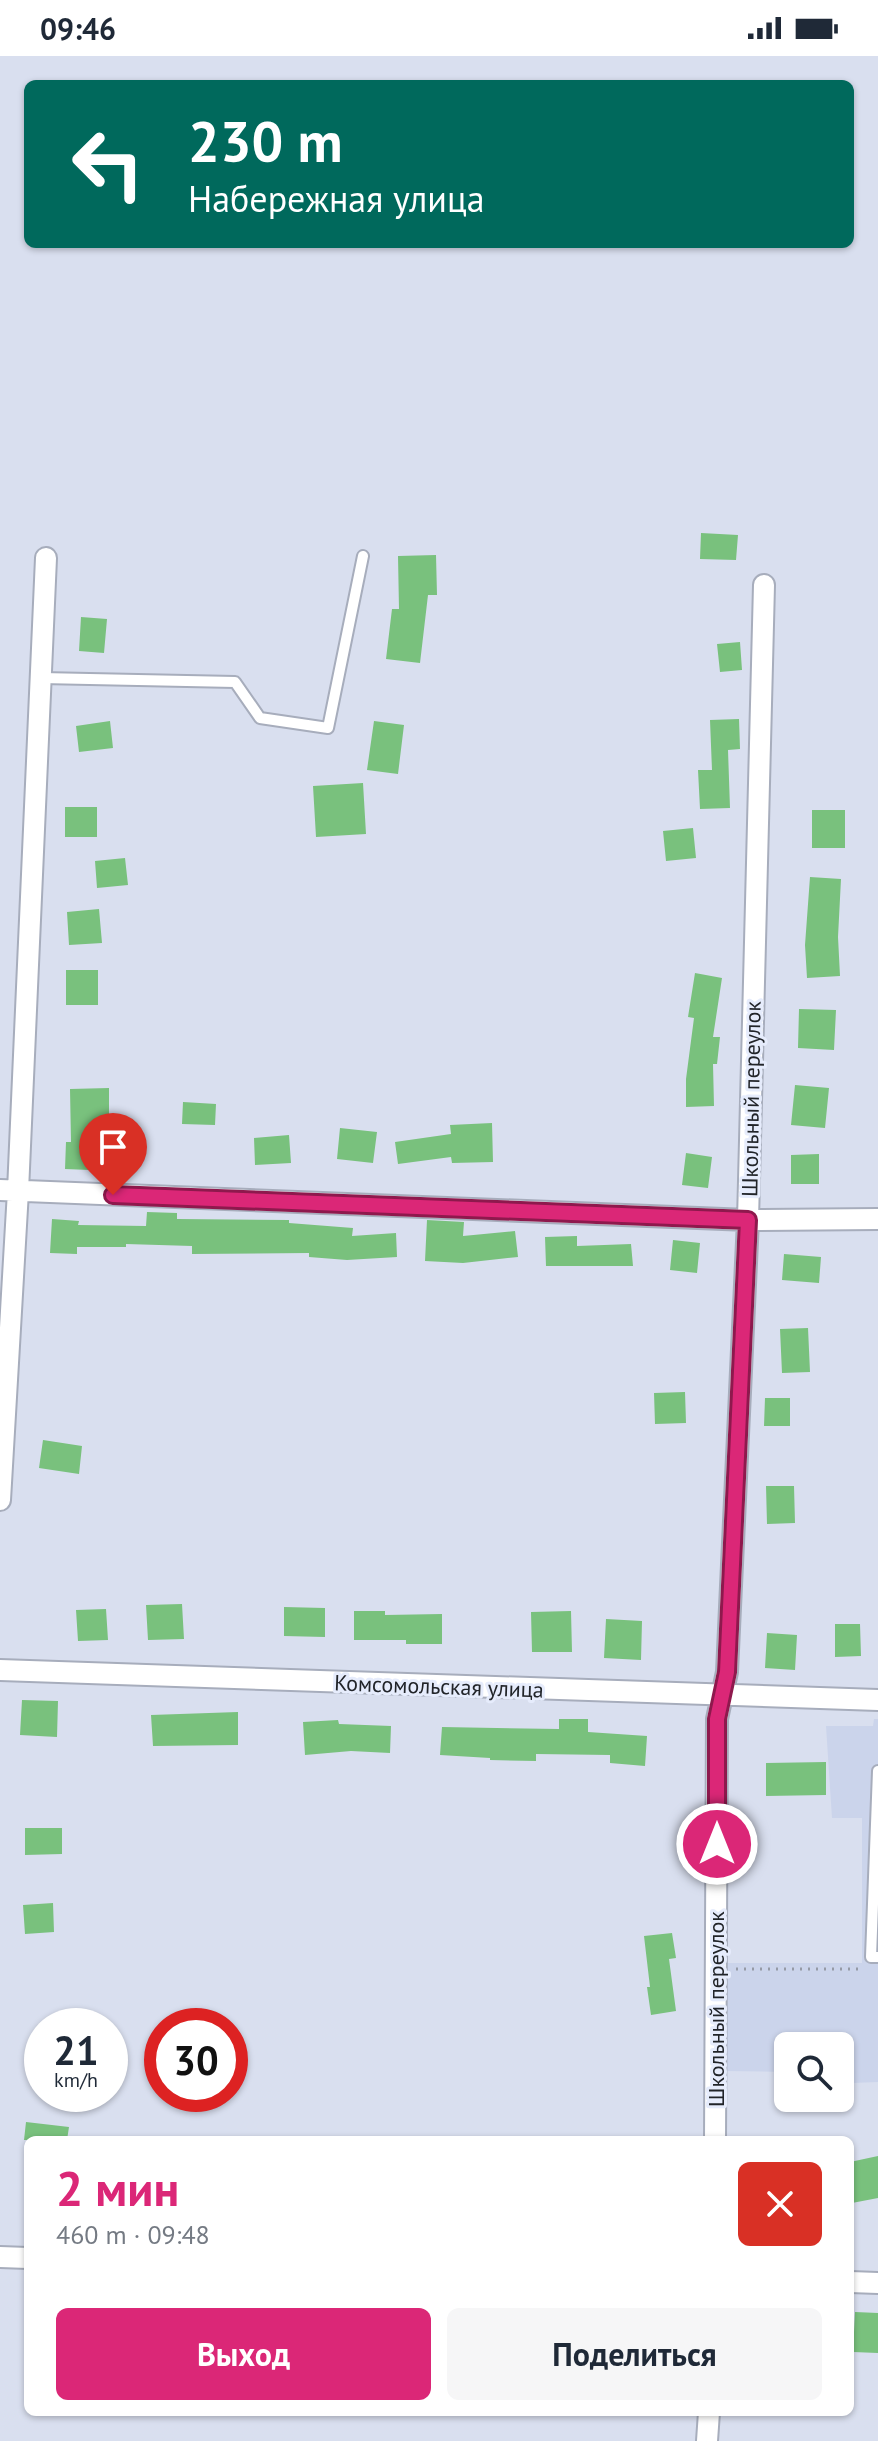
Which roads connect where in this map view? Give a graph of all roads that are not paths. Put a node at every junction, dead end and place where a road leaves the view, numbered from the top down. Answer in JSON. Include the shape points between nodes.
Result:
{"nodes":[{"id":1,"x":363,"y":556,"type":"dead end"},
{"id":2,"x":46,"y":558,"type":"dead end"},
{"id":3,"x":764,"y":585,"type":"dead end"},
{"id":4,"x":41,"y":678,"type":"junction"},
{"id":5,"x":9,"y":1191,"type":"edge"},
{"id":6,"x":878,"y":1219,"type":"edge"},
{"id":7,"x":748,"y":1220,"type":"junction"},
{"id":8,"x":0,"y":1500,"type":"edge"},
{"id":9,"x":0,"y":1670,"type":"edge"},
{"id":10,"x":722,"y":1696,"type":"junction"},
{"id":11,"x":878,"y":1700,"type":"edge"},
{"id":12,"x":878,"y":1771,"type":"edge"},
{"id":13,"x":874,"y":1957,"type":"edge"},
{"id":14,"x":715,"y":2136,"type":"edge"},
{"id":15,"x":0,"y":2257,"type":"edge"},
{"id":16,"x":24,"y":2258,"type":"edge"},
{"id":17,"x":854,"y":2282,"type":"edge"},
{"id":18,"x":878,"y":2283,"type":"edge"},
{"id":19,"x":709,"y":2416,"type":"edge"},
{"id":20,"x":707,"y":2441,"type":"edge"}],
"edges":[{"from":1,"to":4,"type":"lane","via":[[328,728],[260,718],[235,682]]},
{"from":2,"to":4,"type":"street"},
{"from":3,"to":7,"type":"street","name":"Школьный переулок"},
{"from":4,"to":5,"type":"street"},
{"from":5,"to":7,"type":"street"},
{"from":5,"to":8,"type":"street"},
{"from":6,"to":7,"type":"street"},
{"from":7,"to":10,"type":"street","name":"Школьный переулок"},
{"from":9,"to":10,"type":"street","name":"Комсомольская улица"},
{"from":10,"to":11,"type":"street","name":"Комсомольская улица"},
{"from":10,"to":14,"type":"street","name":"Школьный переулок","via":[[717,1719]]},
{"from":12,"to":13,"type":"lane"},
{"from":15,"to":16,"type":"street"},
{"from":17,"to":18,"type":"street"},
{"from":19,"to":20,"type":"street"}]}
